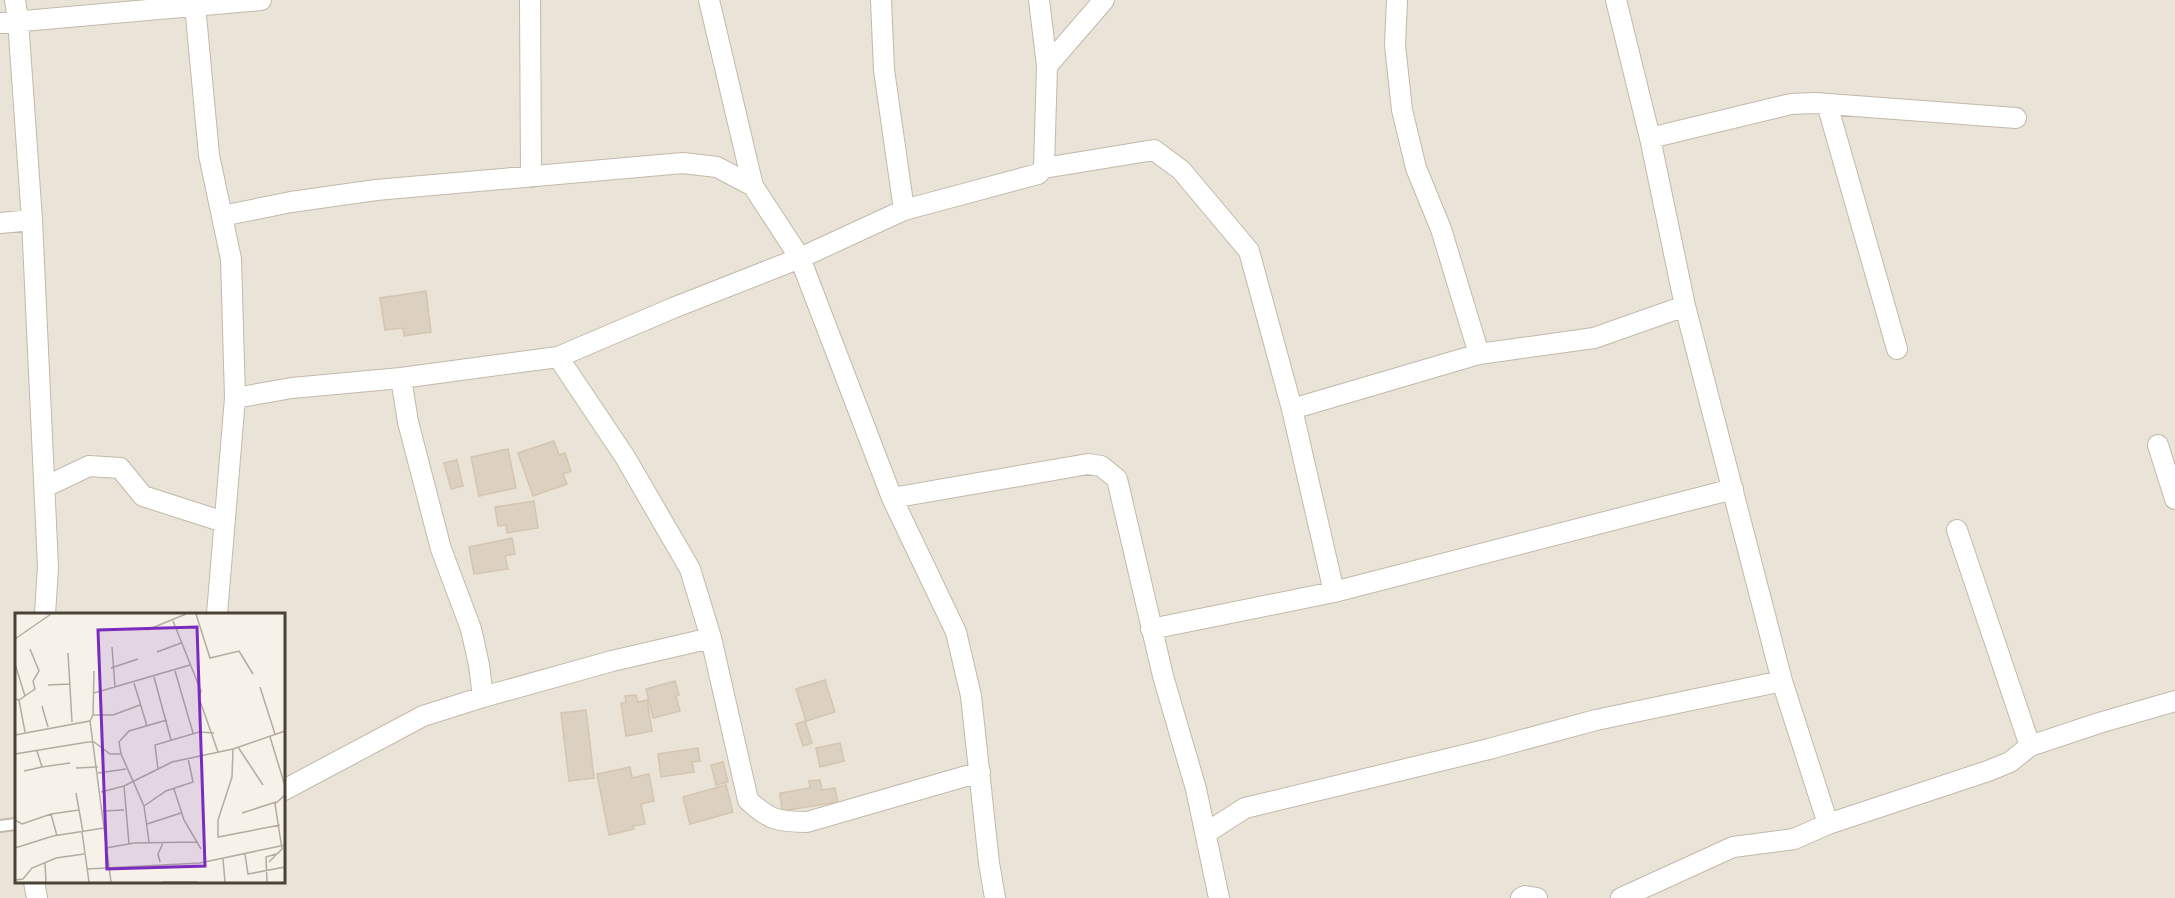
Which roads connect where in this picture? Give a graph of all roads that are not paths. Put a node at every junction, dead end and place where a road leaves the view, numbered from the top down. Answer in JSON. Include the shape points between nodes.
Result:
{"nodes":[{"id":1,"x":15,"y":0,"type":"edge"},
{"id":2,"x":261,"y":0,"type":"edge"},
{"id":3,"x":530,"y":0,"type":"edge"},
{"id":4,"x":709,"y":0,"type":"edge"},
{"id":5,"x":881,"y":0,"type":"edge"},
{"id":6,"x":1039,"y":0,"type":"edge"},
{"id":7,"x":1104,"y":0,"type":"edge"},
{"id":8,"x":1397,"y":0,"type":"edge"},
{"id":9,"x":1616,"y":0,"type":"edge"},
{"id":10,"x":195,"y":5,"type":"junction"},
{"id":11,"x":9,"y":22,"type":"edge"},
{"id":12,"x":1047,"y":66,"type":"junction"},
{"id":13,"x":1827,"y":104,"type":"junction"},
{"id":14,"x":2016,"y":118,"type":"dead end"},
{"id":15,"x":1650,"y":138,"type":"junction"},
{"id":16,"x":1044,"y":168,"type":"junction"},
{"id":17,"x":531,"y":177,"type":"junction"},
{"id":18,"x":753,"y":186,"type":"junction"},
{"id":19,"x":904,"y":210,"type":"junction"},
{"id":20,"x":222,"y":216,"type":"junction"},
{"id":21,"x":32,"y":220,"type":"junction"},
{"id":22,"x":0,"y":223,"type":"edge"},
{"id":23,"x":800,"y":258,"type":"junction"},
{"id":24,"x":1685,"y":306,"type":"junction"},
{"id":25,"x":1897,"y":350,"type":"dead end"},
{"id":26,"x":1479,"y":354,"type":"junction"},
{"id":27,"x":558,"y":357,"type":"junction"},
{"id":28,"x":401,"y":378,"type":"junction"},
{"id":29,"x":235,"y":398,"type":"junction"},
{"id":30,"x":1292,"y":410,"type":"junction"},
{"id":31,"x":2158,"y":445,"type":"dead end"},
{"id":32,"x":45,"y":487,"type":"junction"},
{"id":33,"x":1733,"y":489,"type":"junction"},
{"id":34,"x":892,"y":498,"type":"junction"},
{"id":35,"x":2175,"y":499,"type":"edge"},
{"id":36,"x":224,"y":522,"type":"junction"},
{"id":37,"x":1957,"y":530,"type":"dead end"},
{"id":38,"x":1334,"y":592,"type":"junction"},
{"id":39,"x":45,"y":613,"type":"edge"},
{"id":40,"x":217,"y":613,"type":"edge"},
{"id":41,"x":1151,"y":629,"type":"junction"},
{"id":42,"x":711,"y":638,"type":"junction"},
{"id":43,"x":1782,"y":681,"type":"junction"},
{"id":44,"x":483,"y":697,"type":"junction"},
{"id":45,"x":2175,"y":701,"type":"edge"},
{"id":46,"x":2030,"y":746,"type":"junction"},
{"id":47,"x":980,"y":772,"type":"junction"},
{"id":48,"x":285,"y":789,"type":"edge"},
{"id":49,"x":15,"y":824,"type":"edge"},
{"id":50,"x":1828,"y":824,"type":"junction"},
{"id":51,"x":0,"y":826,"type":"edge"},
{"id":52,"x":1206,"y":832,"type":"junction"},
{"id":53,"x":34,"y":883,"type":"edge"},
{"id":54,"x":37,"y":898,"type":"edge"},
{"id":55,"x":995,"y":898,"type":"edge"},
{"id":56,"x":1219,"y":898,"type":"edge"},
{"id":57,"x":1521,"y":898,"type":"edge"},
{"id":58,"x":1537,"y":898,"type":"edge"},
{"id":59,"x":1621,"y":898,"type":"edge"}],
"edges":[{"from":1,"to":11,"type":"street"},
{"from":2,"to":10,"type":"street"},
{"from":3,"to":17,"type":"street"},
{"from":4,"to":18,"type":"street"},
{"from":5,"to":19,"type":"street","via":[[885,70]]},
{"from":6,"to":12,"type":"street"},
{"from":7,"to":12,"type":"street"},
{"from":8,"to":26,"type":"street","via":[[1395,45],[1402,110],[1416,168],[1441,229]]},
{"from":9,"to":15,"type":"street"},
{"from":10,"to":11,"type":"street"},
{"from":10,"to":20,"type":"street","via":[[209,155]]},
{"from":11,"to":21,"type":"street"},
{"from":12,"to":16,"type":"street"},
{"from":13,"to":14,"type":"street"},
{"from":13,"to":15,"type":"street","via":[[1791,104]]},
{"from":13,"to":25,"type":"street"},
{"from":15,"to":24,"type":"street"},
{"from":16,"to":19,"type":"street","via":[[1038,174]]},
{"from":16,"to":30,"type":"street","via":[[1154,150],[1181,171],[1250,251]]},
{"from":17,"to":18,"type":"street","via":[[683,163],[717,166]]},
{"from":17,"to":20,"type":"street","via":[[376,190]]},
{"from":18,"to":23,"type":"street"},
{"from":19,"to":23,"type":"street"},
{"from":20,"to":29,"type":"street","via":[[231,260]]},
{"from":21,"to":22,"type":"street"},
{"from":21,"to":32,"type":"street"},
{"from":23,"to":27,"type":"street"},
{"from":23,"to":34,"type":"street"},
{"from":24,"to":26,"type":"street","via":[[1594,338]]},
{"from":24,"to":33,"type":"street"},
{"from":26,"to":30,"type":"street"},
{"from":27,"to":28,"type":"street"},
{"from":27,"to":42,"type":"street","via":[[625,458],[690,568]]},
{"from":28,"to":29,"type":"street","via":[[292,388]]},
{"from":28,"to":44,"type":"street","via":[[408,422],[441,549],[471,629]]},
{"from":29,"to":36,"type":"street"},
{"from":30,"to":38,"type":"street"},
{"from":31,"to":35,"type":"street"},
{"from":32,"to":36,"type":"street","via":[[89,466],[120,468],[143,496]]},
{"from":32,"to":39,"type":"street"},
{"from":33,"to":38,"type":"street"},
{"from":33,"to":43,"type":"street"},
{"from":34,"to":41,"type":"street","via":[[1088,464],[1101,466],[1117,479]]},
{"from":34,"to":47,"type":"street","via":[[956,632],[971,696]]},
{"from":36,"to":40,"type":"street"},
{"from":37,"to":46,"type":"street"},
{"from":38,"to":41,"type":"street"},
{"from":41,"to":52,"type":"street"},
{"from":42,"to":44,"type":"street"},
{"from":42,"to":47,"type":"street","via":[[748,800],[761,813],[782,822],[807,822]]},
{"from":43,"to":50,"type":"street"},
{"from":43,"to":52,"type":"street","via":[[1596,720],[1245,808]]},
{"from":44,"to":48,"type":"street","via":[[423,716]]},
{"from":45,"to":46,"type":"street"},
{"from":46,"to":50,"type":"street","via":[[2010,762],[1988,771]]},
{"from":47,"to":55,"type":"street"},
{"from":49,"to":51,"type":"lane"},
{"from":50,"to":59,"type":"street","via":[[1794,840],[1733,848]]},
{"from":52,"to":56,"type":"street"},
{"from":53,"to":54,"type":"street"},
{"from":57,"to":58,"type":"street"}]}
